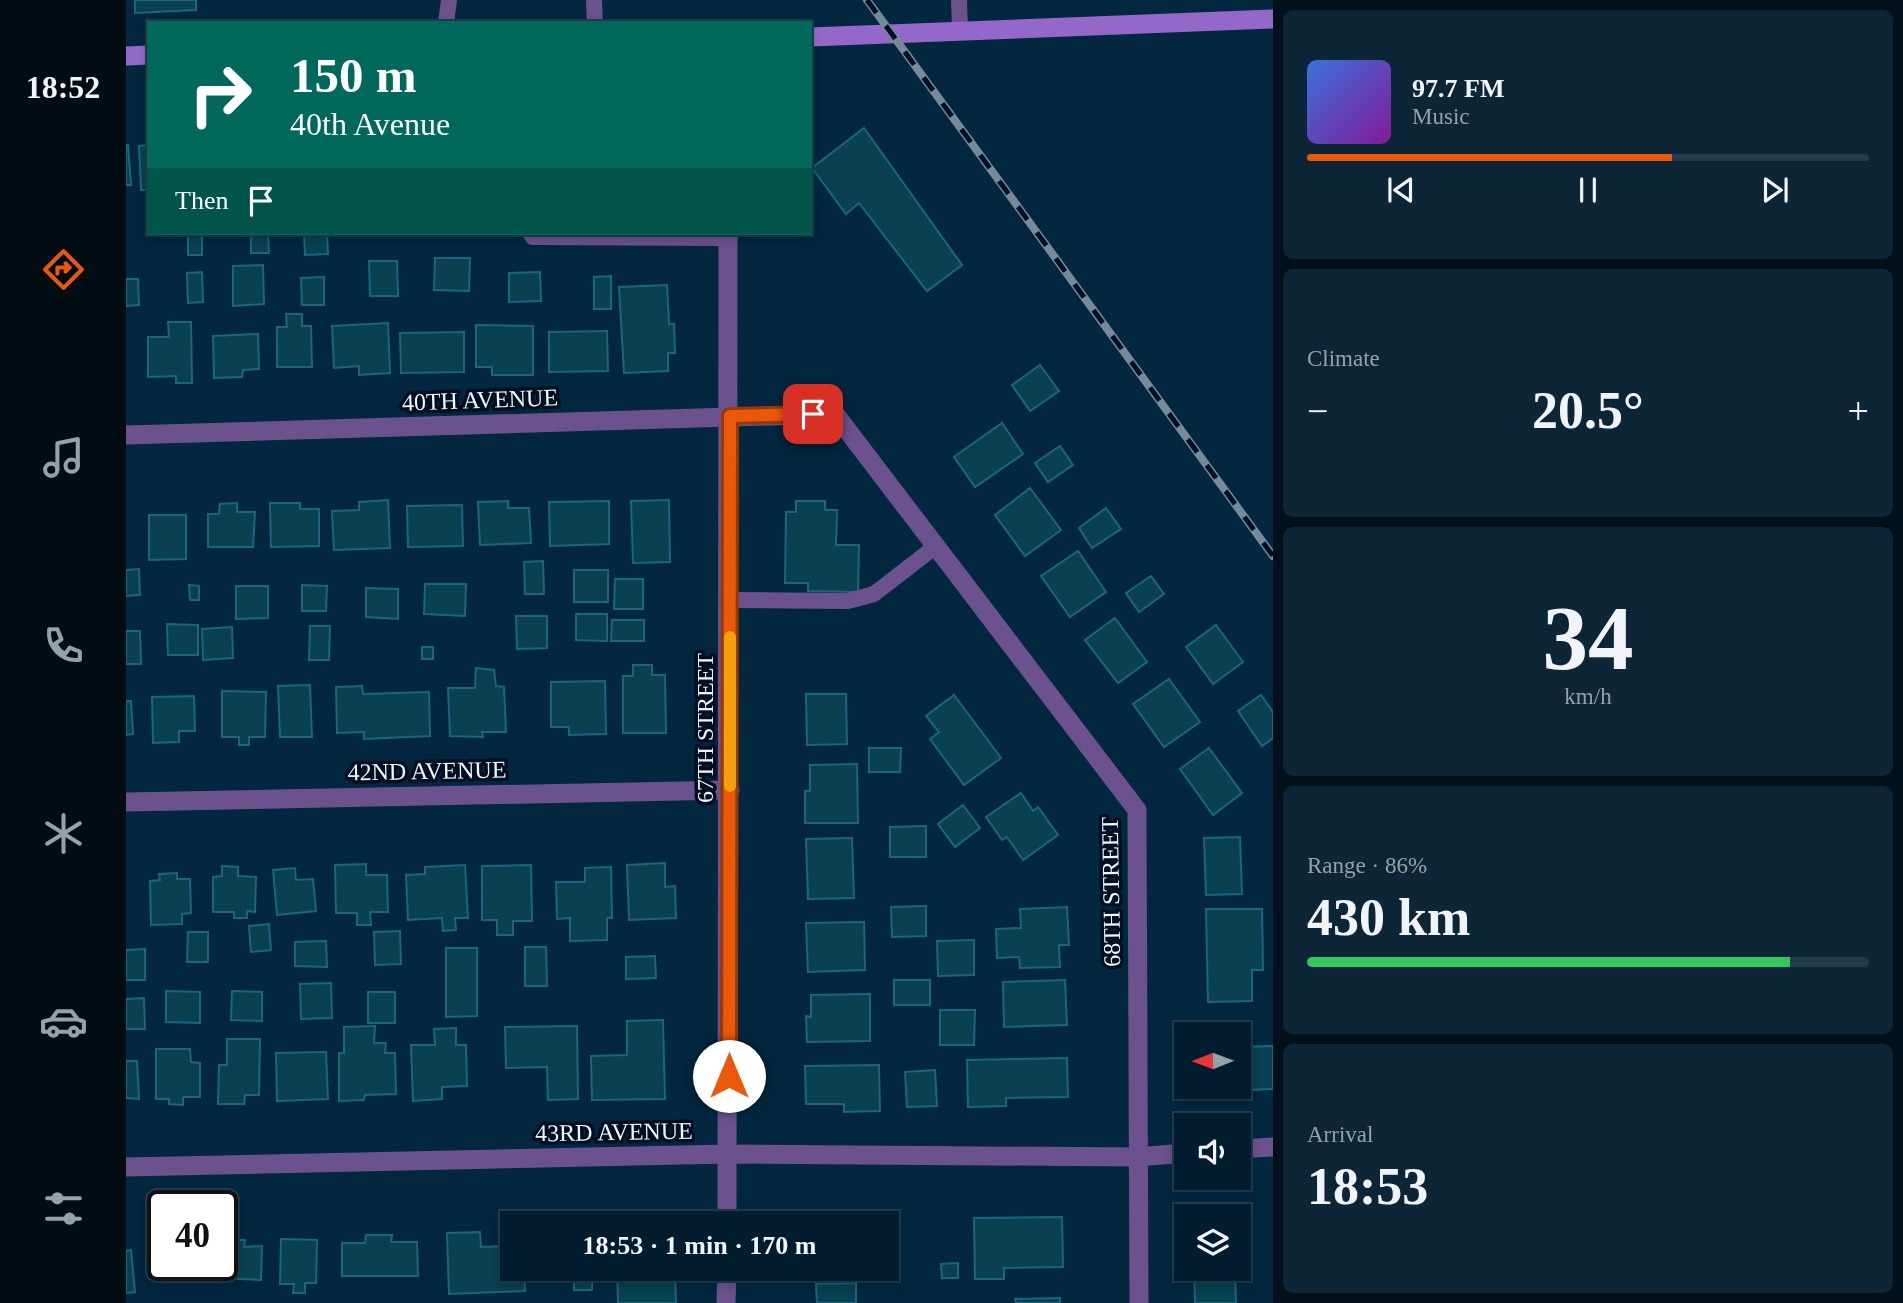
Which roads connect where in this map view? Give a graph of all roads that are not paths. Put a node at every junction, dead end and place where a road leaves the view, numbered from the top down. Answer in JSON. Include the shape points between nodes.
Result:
{"nodes":[{"id":1,"x":449,"y":0,"type":"edge"},
{"id":2,"x":594,"y":0,"type":"edge"},
{"id":3,"x":959,"y":0,"type":"edge"},
{"id":4,"x":1273,"y":19,"type":"edge"},
{"id":5,"x":446,"y":21,"type":"edge"},
{"id":6,"x":595,"y":21,"type":"edge"},
{"id":7,"x":960,"y":30,"type":"junction"},
{"id":8,"x":812,"y":37,"type":"edge"},
{"id":9,"x":126,"y":55,"type":"edge"},
{"id":10,"x":147,"y":55,"type":"edge"},
{"id":11,"x":532,"y":235,"type":"edge"},
{"id":12,"x":728,"y":235,"type":"edge"},
{"id":13,"x":835,"y":414,"type":"joint"},
{"id":14,"x":730,"y":416,"type":"junction"},
{"id":15,"x":126,"y":435,"type":"edge"},
{"id":16,"x":936,"y":546,"type":"junction"},
{"id":17,"x":730,"y":600,"type":"junction"},
{"id":18,"x":730,"y":790,"type":"junction"},
{"id":19,"x":126,"y":802,"type":"edge"},
{"id":20,"x":1273,"y":1147,"type":"edge"},
{"id":21,"x":1251,"y":1148,"type":"edge"},
{"id":22,"x":728,"y":1154,"type":"junction"},
{"id":23,"x":1174,"y":1154,"type":"edge"},
{"id":24,"x":1138,"y":1157,"type":"junction"},
{"id":25,"x":126,"y":1167,"type":"edge"},
{"id":26,"x":727,"y":1211,"type":"edge"},
{"id":27,"x":727,"y":1281,"type":"edge"},
{"id":28,"x":726,"y":1303,"type":"edge"},
{"id":29,"x":1139,"y":1303,"type":"edge"}],
"edges":[{"from":1,"to":5,"type":"lane"},
{"from":2,"to":6,"type":"lane"},
{"from":3,"to":7,"type":"lane"},
{"from":4,"to":7,"type":"main road"},
{"from":7,"to":8,"type":"main road"},
{"from":9,"to":10,"type":"main road"},
{"from":11,"to":12,"type":"lane"},
{"from":12,"to":14,"type":"street","name":"67TH STREET"},
{"from":13,"to":14,"type":"street","name":"40TH AVENUE"},
{"from":13,"to":16,"type":"street","name":"68TH STREET"},
{"from":14,"to":15,"type":"street","name":"40TH AVENUE"},
{"from":14,"to":17,"type":"street","name":"67TH STREET"},
{"from":16,"to":17,"type":"lane","via":[[874,594],[848,601]]},
{"from":16,"to":24,"type":"street","name":"68TH STREET","via":[[1137,810]]},
{"from":17,"to":18,"type":"street","name":"67TH STREET"},
{"from":18,"to":19,"type":"street","name":"42ND AVENUE"},
{"from":18,"to":22,"type":"street","name":"67TH STREET"},
{"from":20,"to":21,"type":"street"},
{"from":22,"to":24,"type":"street","name":"43RD AVENUE"},
{"from":22,"to":25,"type":"street","name":"43RD AVENUE"},
{"from":22,"to":26,"type":"street","name":"67TH STREET"},
{"from":23,"to":24,"type":"street","name":"43RD AVENUE"},
{"from":24,"to":29,"type":"street","name":"68TH STREET"},
{"from":27,"to":28,"type":"street"}]}
